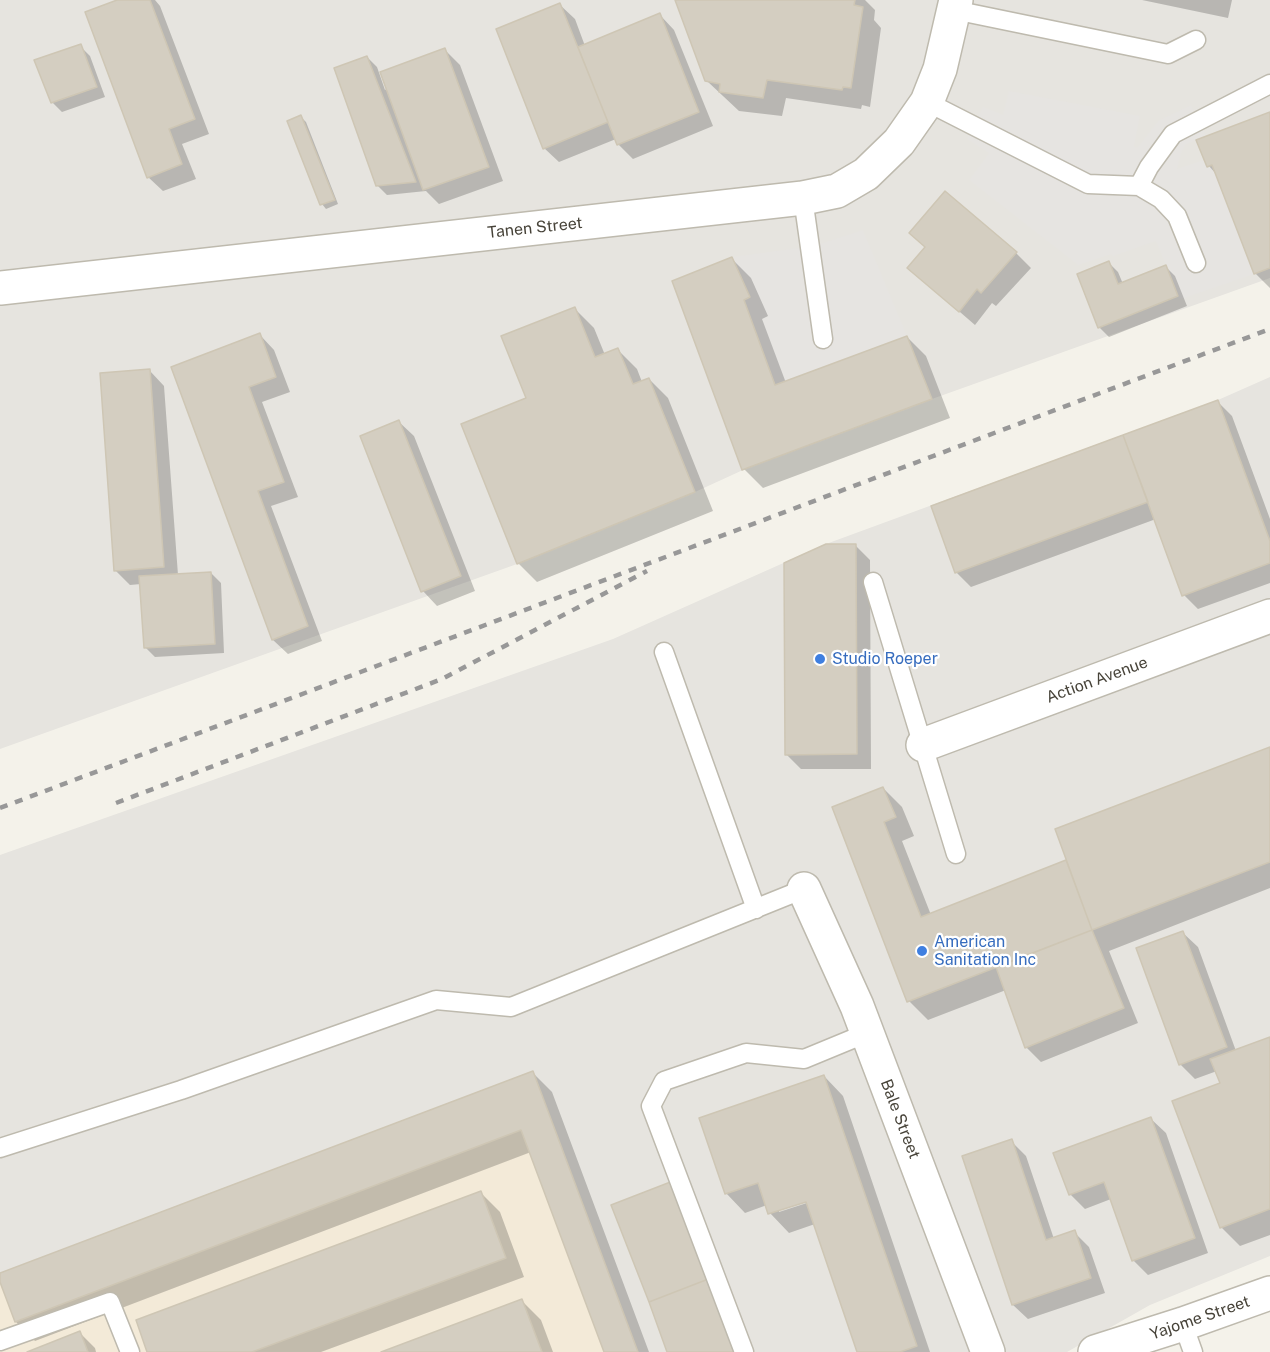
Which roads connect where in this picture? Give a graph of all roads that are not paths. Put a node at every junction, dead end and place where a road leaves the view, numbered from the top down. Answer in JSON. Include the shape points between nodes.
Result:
{"nodes":[{"id":1,"x":955,"y":5,"type":"edge"},
{"id":2,"x":1196,"y":40,"type":"dead end"},
{"id":3,"x":1270,"y":84,"type":"edge"},
{"id":4,"x":927,"y":102,"type":"junction"},
{"id":5,"x":1140,"y":186,"type":"junction"},
{"id":6,"x":803,"y":198,"type":"junction"},
{"id":7,"x":1196,"y":263,"type":"dead end"},
{"id":8,"x":0,"y":288,"type":"edge"},
{"id":9,"x":823,"y":339,"type":"dead end"},
{"id":10,"x":873,"y":582,"type":"dead end"},
{"id":11,"x":1270,"y":616,"type":"edge"},
{"id":12,"x":664,"y":651,"type":"dead end"},
{"id":13,"x":923,"y":745,"type":"junction"},
{"id":14,"x":956,"y":854,"type":"dead end"},
{"id":15,"x":804,"y":889,"type":"joint"},
{"id":16,"x":756,"y":909,"type":"junction"},
{"id":17,"x":867,"y":1033,"type":"junction"},
{"id":18,"x":0,"y":1148,"type":"edge"},
{"id":19,"x":1270,"y":1293,"type":"edge"},
{"id":20,"x":1188,"y":1338,"type":"edge"},
{"id":21,"x":0,"y":1341,"type":"edge"},
{"id":22,"x":130,"y":1352,"type":"edge"},
{"id":23,"x":744,"y":1352,"type":"edge"},
{"id":24,"x":988,"y":1352,"type":"edge"},
{"id":25,"x":1095,"y":1352,"type":"edge"}],
"edges":[{"from":1,"to":2,"type":"lane","via":[[1168,54]]},
{"from":1,"to":4,"type":"street","name":"Tanen Street","via":[[940,69]]},
{"from":3,"to":5,"type":"lane","via":[[1173,134]]},
{"from":4,"to":5,"type":"lane","via":[[1088,184]]},
{"from":4,"to":6,"type":"street","name":"Tanen Street","via":[[899,142],[866,174],[837,191]]},
{"from":5,"to":7,"type":"lane","via":[[1161,199],[1177,216]]},
{"from":6,"to":8,"type":"street","name":"Tanen Street"},
{"from":6,"to":9,"type":"lane"},
{"from":10,"to":13,"type":"lane"},
{"from":11,"to":13,"type":"street","name":"Action Avenue"},
{"from":12,"to":16,"type":"lane"},
{"from":13,"to":14,"type":"lane"},
{"from":15,"to":16,"type":"lane"},
{"from":15,"to":17,"type":"street","name":"Bale Street"},
{"from":16,"to":18,"type":"lane","via":[[511,1007],[436,1000],[181,1090]]},
{"from":17,"to":23,"type":"lane","via":[[804,1059],[746,1053],[664,1081],[651,1106]]},
{"from":17,"to":24,"type":"street","name":"Bale Street"},
{"from":19,"to":20,"type":"street","name":"Yajome Street"},
{"from":20,"to":25,"type":"street","name":"Yajome Street"},
{"from":21,"to":22,"type":"lane","via":[[110,1302]]}]}
